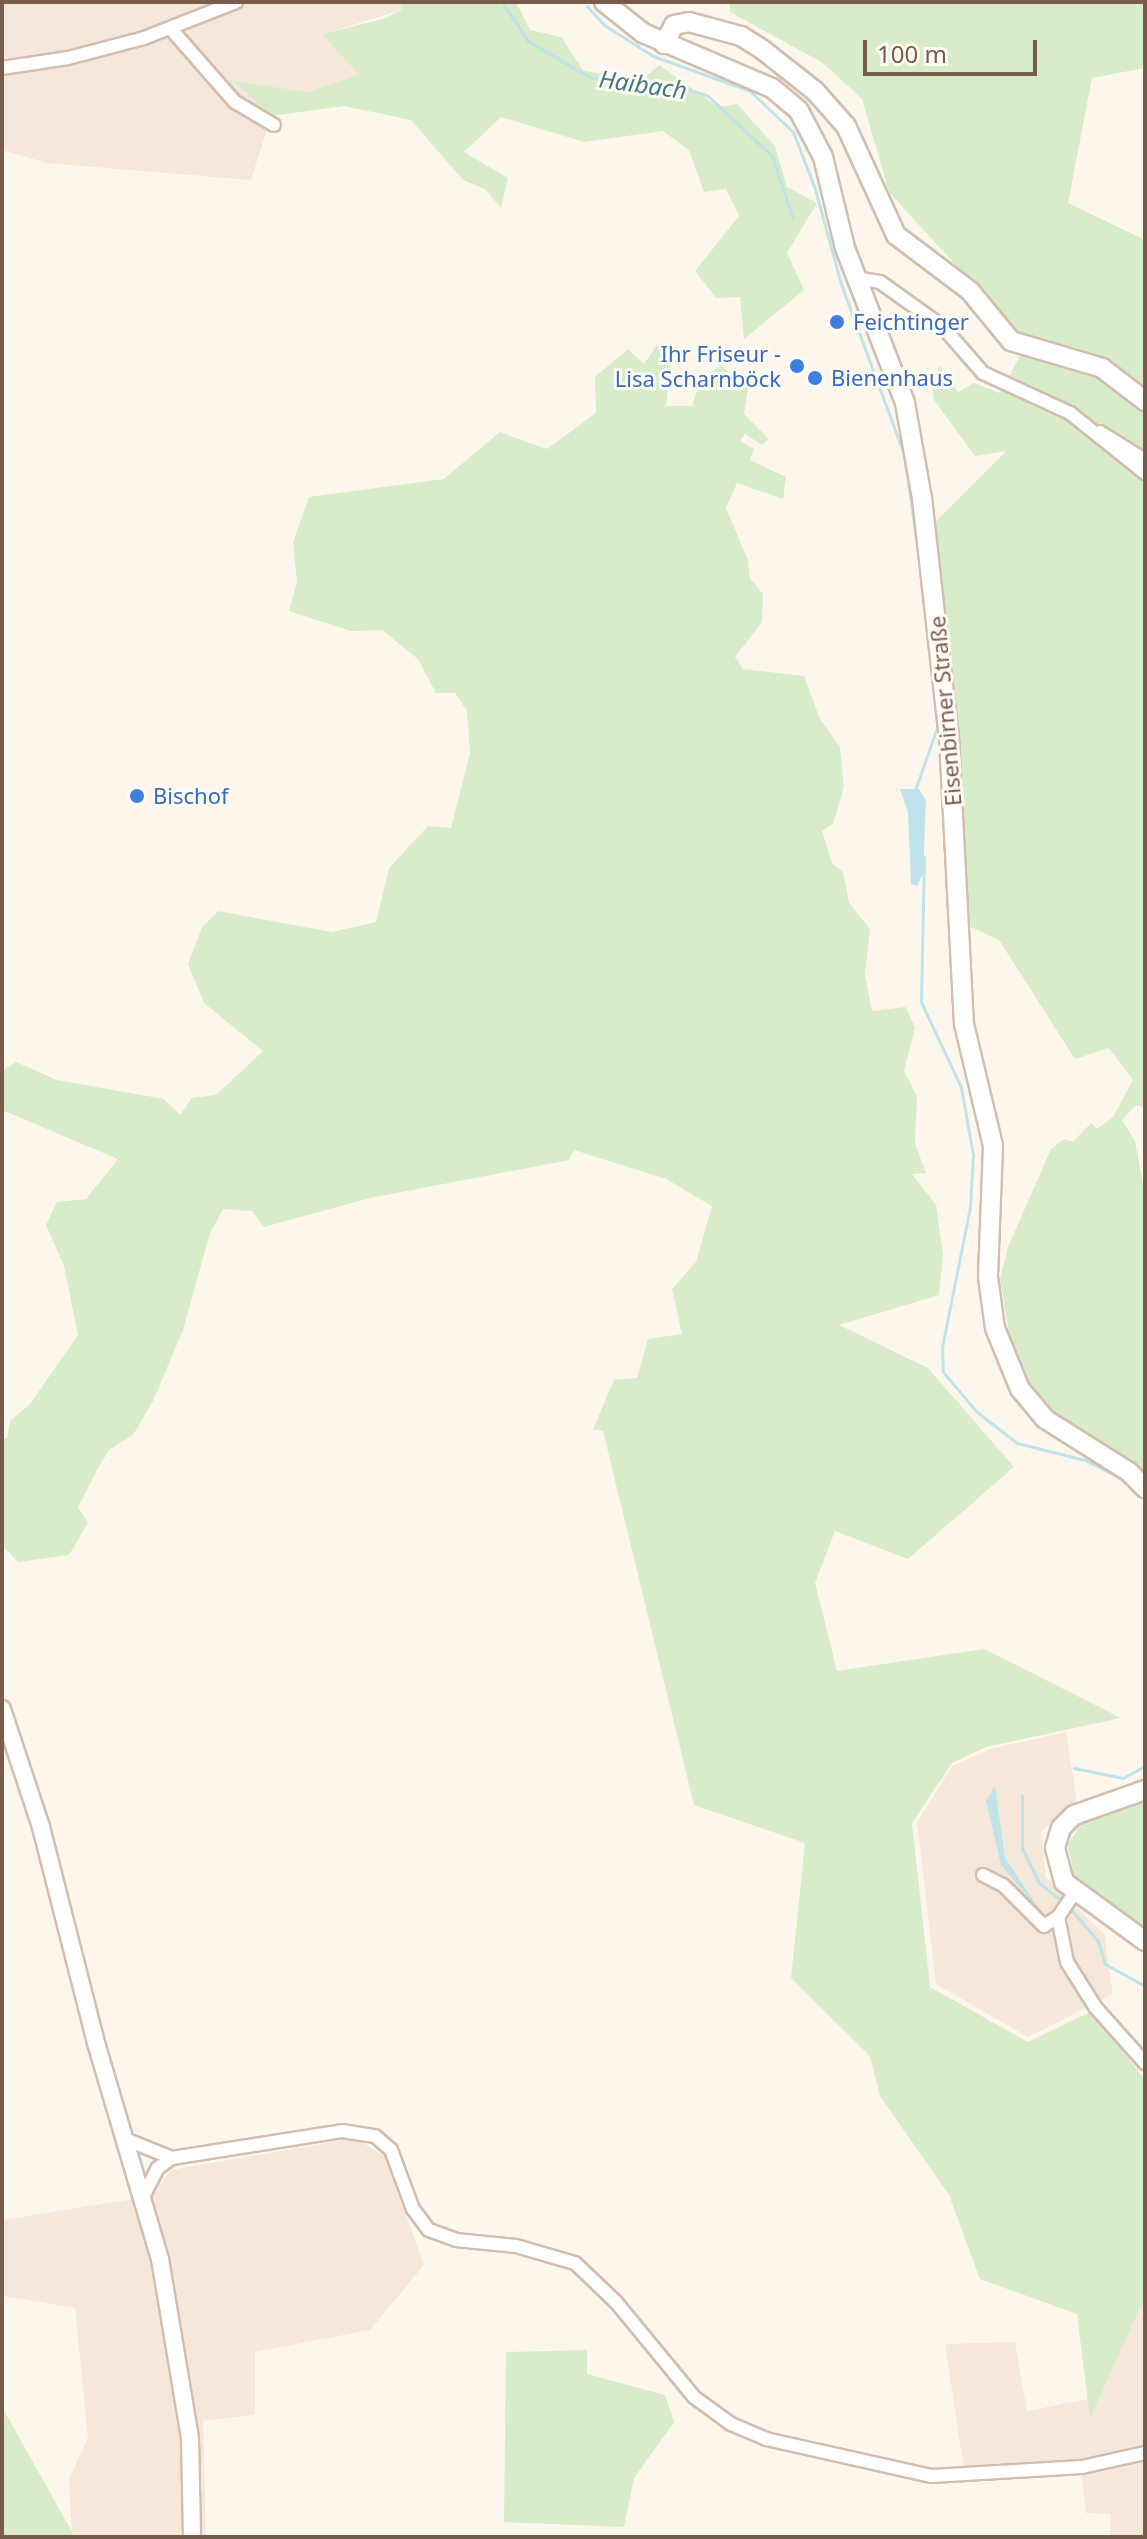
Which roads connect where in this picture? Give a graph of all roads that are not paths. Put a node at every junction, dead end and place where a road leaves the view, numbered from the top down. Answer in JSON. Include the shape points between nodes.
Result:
{"nodes":[{"id":1,"x":236,"y":2,"type":"edge"},
{"id":2,"x":604,"y":2,"type":"edge"},
{"id":3,"x":171,"y":29,"type":"junction"},
{"id":4,"x":664,"y":44,"type":"junction"},
{"id":5,"x":2,"y":68,"type":"edge"},
{"id":6,"x":274,"y":125,"type":"dead end"},
{"id":7,"x":855,"y":278,"type":"junction"},
{"id":8,"x":1145,"y":401,"type":"edge"},
{"id":9,"x":1098,"y":431,"type":"junction"},
{"id":10,"x":1145,"y":460,"type":"edge"},
{"id":11,"x":1145,"y":473,"type":"edge"},
{"id":12,"x":1145,"y":1488,"type":"edge"},
{"id":13,"x":2,"y":1709,"type":"edge"},
{"id":14,"x":1145,"y":1790,"type":"edge"},
{"id":15,"x":983,"y":1875,"type":"dead end"},
{"id":16,"x":1066,"y":1905,"type":"junction"},
{"id":17,"x":1145,"y":1941,"type":"edge"},
{"id":18,"x":1145,"y":2063,"type":"edge"},
{"id":19,"x":125,"y":2139,"type":"junction"},
{"id":20,"x":172,"y":2158,"type":"junction"},
{"id":21,"x":143,"y":2197,"type":"junction"},
{"id":22,"x":1145,"y":2453,"type":"edge"},
{"id":23,"x":192,"y":2537,"type":"edge"}],
"edges":[{"from":1,"to":3,"type":"street"},
{"from":2,"to":4,"type":"main road","name":"Eisenbirner Straße"},
{"from":3,"to":5,"type":"street","via":[[68,58]]},
{"from":3,"to":6,"type":"street","via":[[235,102]]},
{"from":4,"to":7,"type":"main road","name":"Eisenbirner Straße","via":[[754,77],[799,111],[823,157]]},
{"from":4,"to":8,"type":"main road","via":[[674,25],[689,22],[741,36],[763,50],[815,91],[846,126],[896,235],[970,291],[1011,341],[1102,368]]},
{"from":7,"to":9,"type":"street","via":[[880,282],[942,326],[983,373],[1054,403]]},
{"from":7,"to":12,"type":"main road","name":"Eisenbirner Straße","via":[[905,403],[922,498],[949,739],[963,1015],[993,1146],[988,1277],[995,1328],[1009,1369],[1039,1412]]},
{"from":9,"to":10,"type":"street"},
{"from":9,"to":11,"type":"street","via":[[1108,448]]},
{"from":13,"to":19,"type":"street","via":[[41,1827]]},
{"from":14,"to":16,"type":"main road","via":[[1085,1809],[1061,1828],[1055,1860]]},
{"from":15,"to":16,"type":"street","via":[[1003,1885],[1044,1926]]},
{"from":16,"to":17,"type":"main road"},
{"from":16,"to":18,"type":"street","via":[[1064,1955],[1085,1994]]},
{"from":19,"to":20,"type":"street"},
{"from":19,"to":21,"type":"street"},
{"from":20,"to":21,"type":"street","via":[[158,2168]]},
{"from":20,"to":22,"type":"street","via":[[342,2131],[375,2136],[391,2150],[413,2209],[429,2230],[575,2263],[616,2302],[694,2397],[731,2424],[766,2439],[932,2476],[1070,2469]]},
{"from":21,"to":23,"type":"street","via":[[169,2297],[188,2423]]}]}
